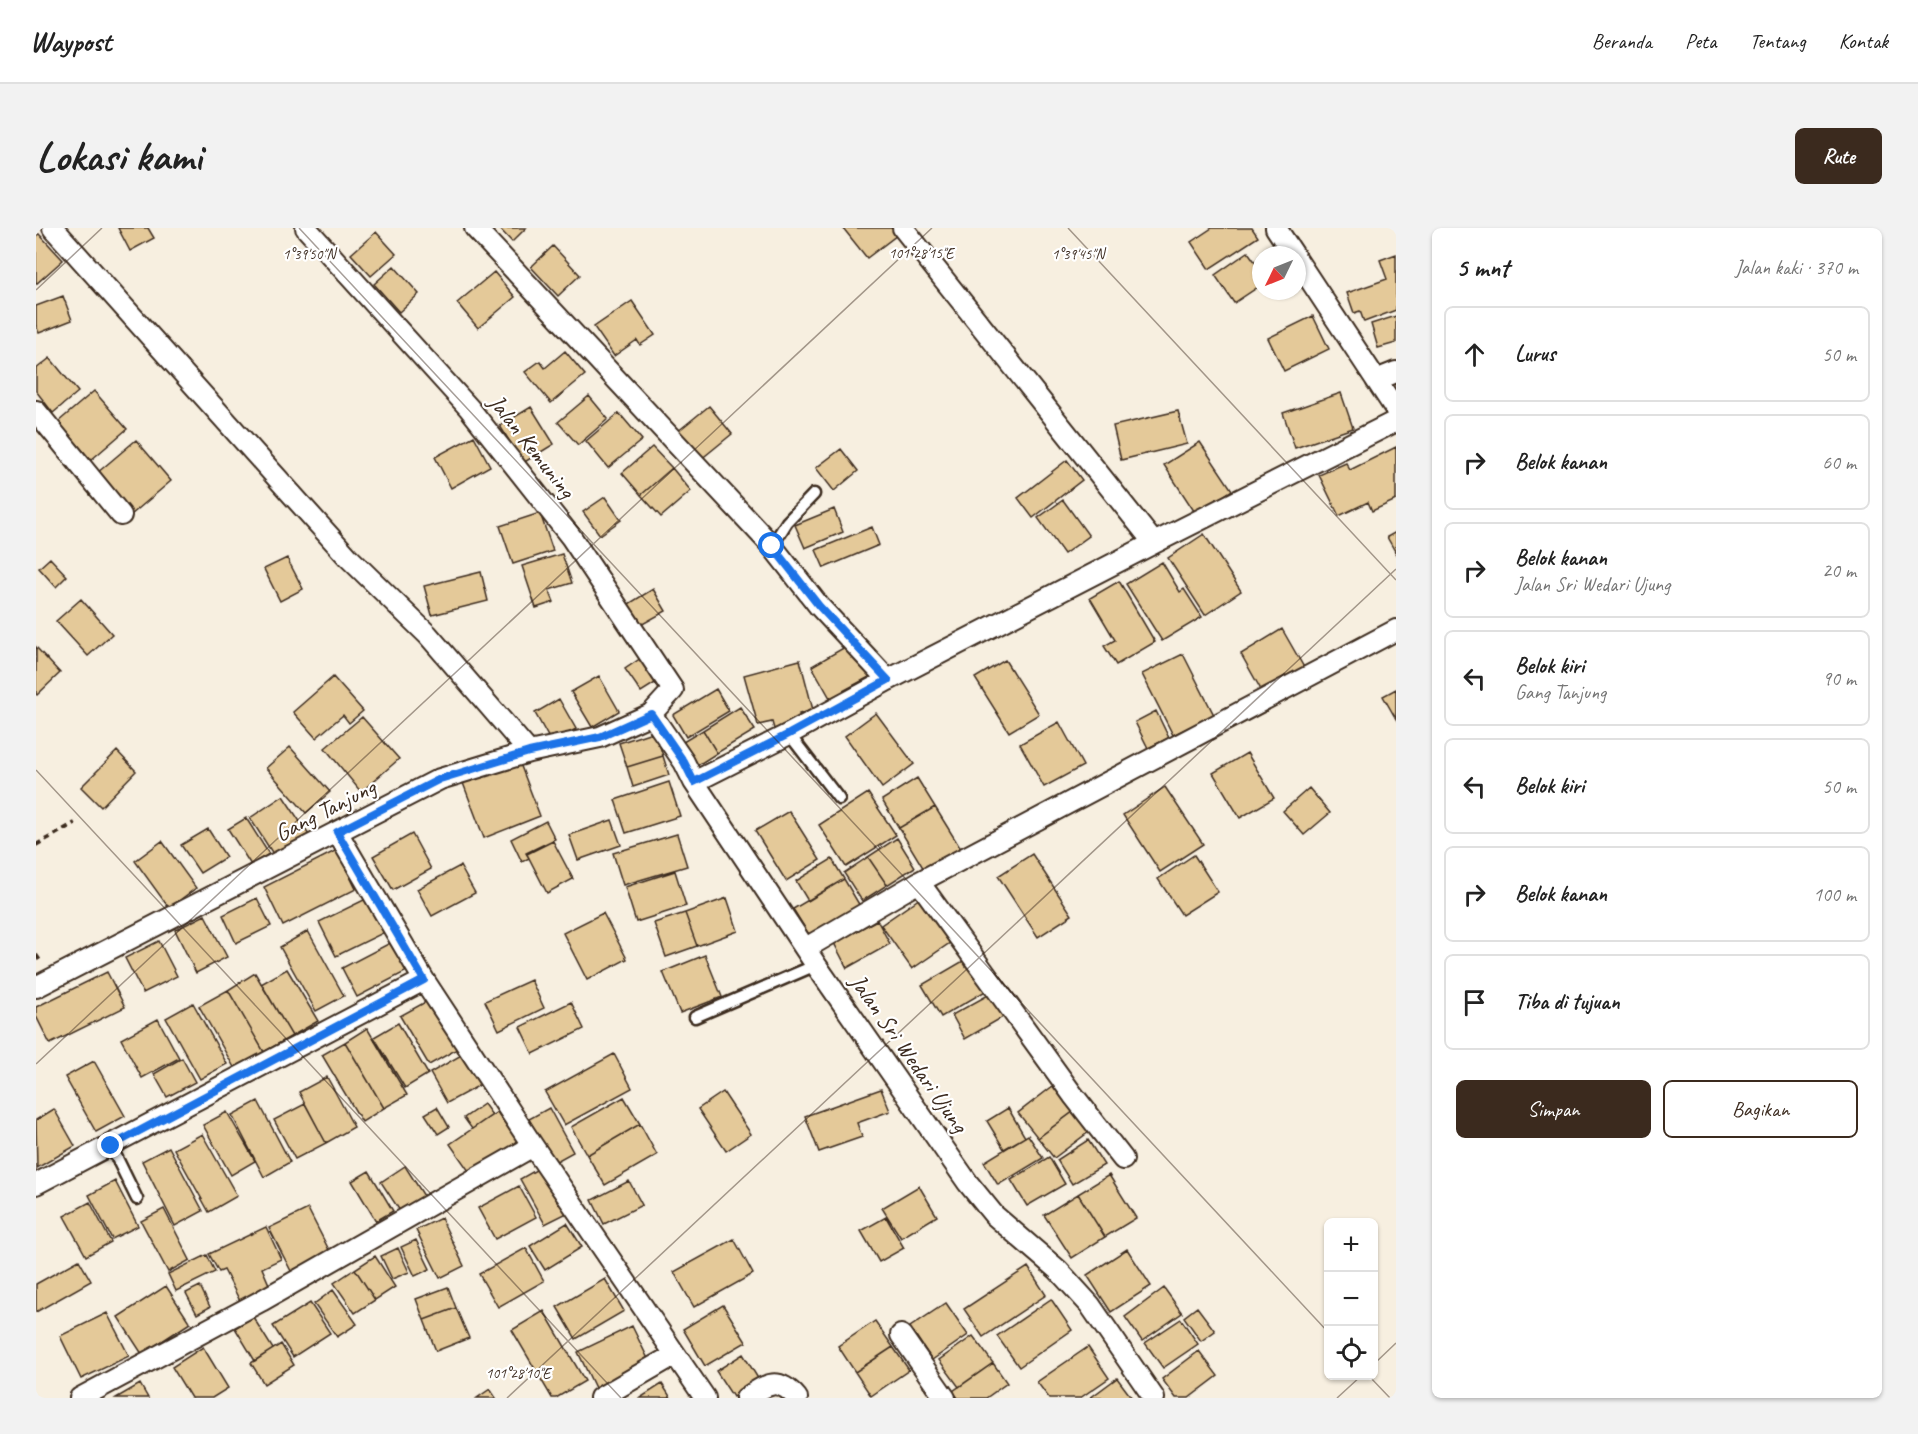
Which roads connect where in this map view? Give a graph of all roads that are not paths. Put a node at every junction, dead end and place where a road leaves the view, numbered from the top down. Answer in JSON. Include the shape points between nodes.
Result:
{"nodes":[{"id":1,"x":53,"y":228,"type":"edge"},
{"id":2,"x":306,"y":228,"type":"edge"},
{"id":3,"x":475,"y":228,"type":"edge"},
{"id":4,"x":903,"y":228,"type":"edge"},
{"id":5,"x":1276,"y":228,"type":"edge"},
{"id":6,"x":1288,"y":246,"type":"edge"},
{"id":7,"x":1306,"y":274,"type":"edge"},
{"id":8,"x":1396,"y":372,"type":"edge"},
{"id":9,"x":1376,"y":380,"type":"junction"},
{"id":10,"x":1396,"y":410,"type":"edge"},
{"id":11,"x":36,"y":411,"type":"edge"},
{"id":12,"x":1396,"y":421,"type":"edge"},
{"id":13,"x":814,"y":494,"type":"dead end"},
{"id":14,"x":121,"y":515,"type":"dead end"},
{"id":15,"x":1154,"y":543,"type":"junction"},
{"id":16,"x":772,"y":546,"type":"junction"},
{"id":17,"x":1396,"y":630,"type":"edge"},
{"id":18,"x":888,"y":680,"type":"junction"},
{"id":19,"x":651,"y":714,"type":"junction"},
{"id":20,"x":789,"y":734,"type":"junction"},
{"id":21,"x":529,"y":752,"type":"junction"},
{"id":22,"x":694,"y":782,"type":"junction"},
{"id":23,"x":839,"y":799,"type":"dead end"},
{"id":24,"x":337,"y":832,"type":"junction"},
{"id":25,"x":919,"y":882,"type":"junction"},
{"id":26,"x":806,"y":948,"type":"junction"},
{"id":27,"x":816,"y":965,"type":"junction"},
{"id":28,"x":424,"y":980,"type":"junction"},
{"id":29,"x":36,"y":987,"type":"edge"},
{"id":30,"x":695,"y":1017,"type":"dead end"},
{"id":31,"x":111,"y":1146,"type":"junction"},
{"id":32,"x":533,"y":1146,"type":"junction"},
{"id":33,"x":1123,"y":1158,"type":"dead end"},
{"id":34,"x":36,"y":1184,"type":"edge"},
{"id":35,"x":137,"y":1199,"type":"dead end"},
{"id":36,"x":902,"y":1335,"type":"dead end"},
{"id":37,"x":674,"y":1355,"type":"junction"},
{"id":38,"x":80,"y":1398,"type":"edge"},
{"id":39,"x":600,"y":1398,"type":"edge"},
{"id":40,"x":705,"y":1398,"type":"edge"},
{"id":41,"x":746,"y":1398,"type":"edge"},
{"id":42,"x":797,"y":1398,"type":"edge"},
{"id":43,"x":945,"y":1398,"type":"edge"},
{"id":44,"x":1154,"y":1398,"type":"edge"}],
"edges":[{"from":1,"to":21,"type":"street","via":[[348,556],[428,635]]},
{"from":2,"to":19,"type":"street","name":"Jalan Kemuning","via":[[469,408],[572,537],[673,690]]},
{"from":3,"to":16,"type":"street"},
{"from":4,"to":15,"type":"street"},
{"from":5,"to":6,"type":"street"},
{"from":7,"to":9,"type":"street"},
{"from":8,"to":9,"type":"street"},
{"from":9,"to":10,"type":"street"},
{"from":11,"to":14,"type":"street"},
{"from":12,"to":15,"type":"street"},
{"from":13,"to":16,"type":"lane","via":[[787,522]]},
{"from":15,"to":18,"type":"street"},
{"from":16,"to":18,"type":"street","via":[[819,606]]},
{"from":17,"to":25,"type":"street"},
{"from":18,"to":20,"type":"street"},
{"from":19,"to":21,"type":"street","name":"Gang Tanjung","via":[[600,737]]},
{"from":19,"to":22,"type":"street","name":"Jalan Sri Wedari Ujung"},
{"from":20,"to":22,"type":"street"},
{"from":20,"to":23,"type":"lane"},
{"from":21,"to":24,"type":"street","name":"Gang Tanjung","via":[[440,779]]},
{"from":22,"to":26,"type":"street","name":"Jalan Sri Wedari Ujung"},
{"from":24,"to":28,"type":"street"},
{"from":24,"to":29,"type":"street","name":"Gang Tanjung"},
{"from":25,"to":26,"type":"street"},
{"from":25,"to":33,"type":"street"},
{"from":26,"to":27,"type":"street","name":"Jalan Sri Wedari Ujung"},
{"from":27,"to":30,"type":"lane"},
{"from":27,"to":44,"type":"street","name":"Jalan Sri Wedari Ujung","via":[[975,1191],[994,1215],[1058,1270],[1090,1305]]},
{"from":28,"to":31,"type":"street"},
{"from":28,"to":32,"type":"street"},
{"from":31,"to":34,"type":"street"},
{"from":31,"to":35,"type":"lane"},
{"from":32,"to":37,"type":"street"},
{"from":32,"to":38,"type":"street","via":[[261,1301]]},
{"from":36,"to":43,"type":"street"},
{"from":37,"to":39,"type":"street"},
{"from":37,"to":40,"type":"street"},
{"from":41,"to":42,"type":"street","via":[[765,1386],[779,1384]]}]}
